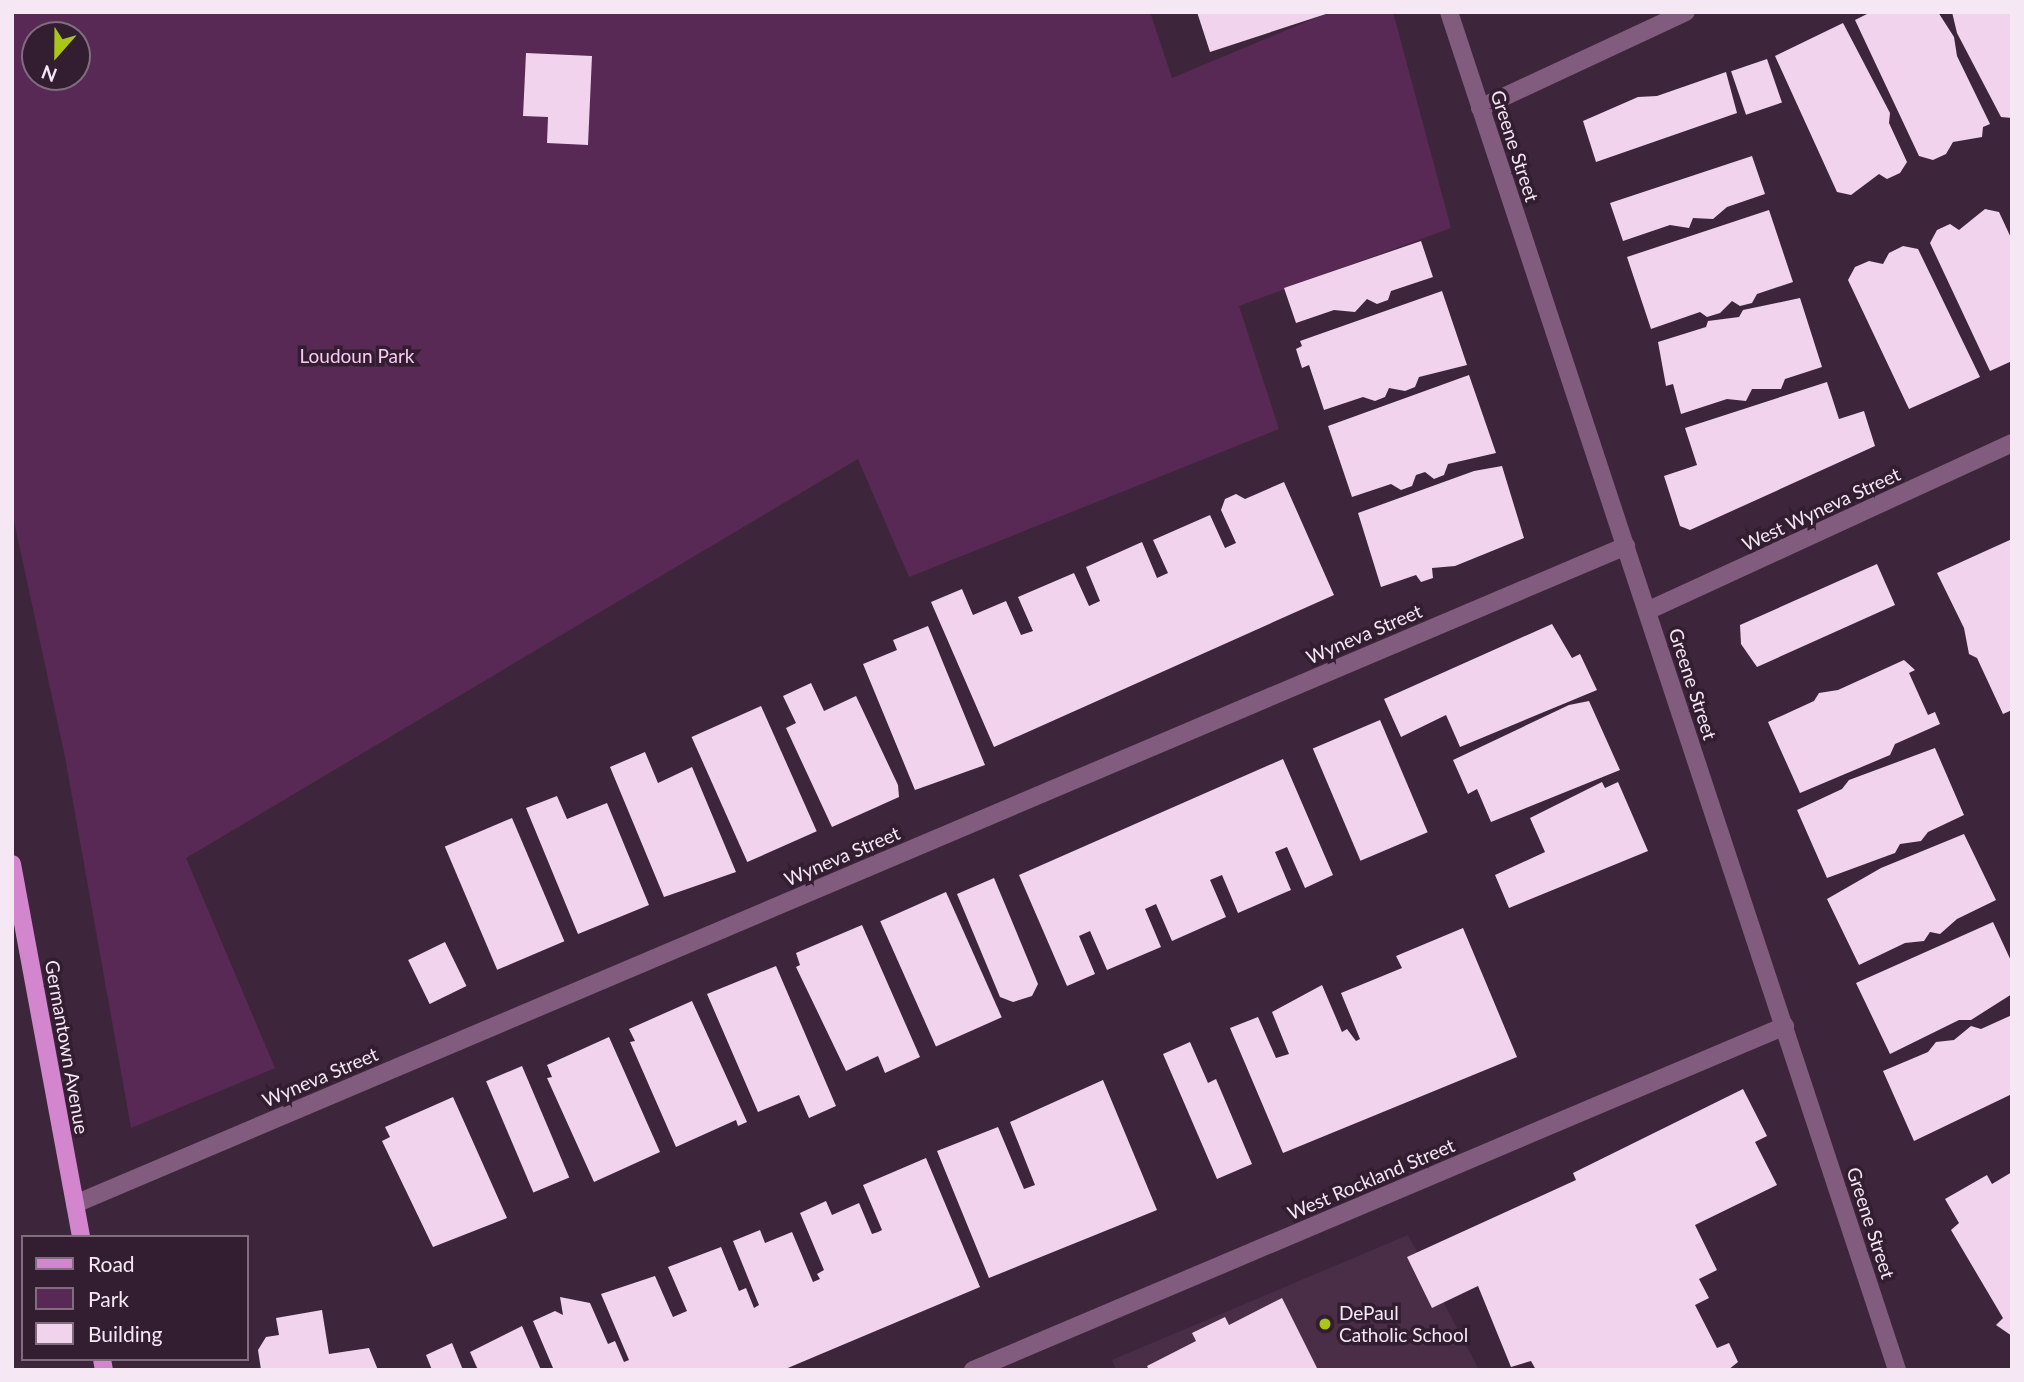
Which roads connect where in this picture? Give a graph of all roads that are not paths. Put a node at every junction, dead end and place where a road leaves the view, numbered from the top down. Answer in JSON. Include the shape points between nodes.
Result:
{"nodes":[{"id":1,"x":1449,"y":12,"type":"edge"},
{"id":2,"x":1686,"y":12,"type":"edge"},
{"id":3,"x":1480,"y":108,"type":"junction"},
{"id":4,"x":2012,"y":443,"type":"edge"},
{"id":5,"x":1626,"y":546,"type":"junction"},
{"id":6,"x":1647,"y":611,"type":"junction"},
{"id":7,"x":12,"y":864,"type":"edge"},
{"id":8,"x":1785,"y":1026,"type":"junction"},
{"id":9,"x":75,"y":1204,"type":"junction"},
{"id":10,"x":81,"y":1235,"type":"edge"},
{"id":11,"x":973,"y":1370,"type":"edge"},
{"id":12,"x":1897,"y":1370,"type":"edge"}],
"edges":[{"from":1,"to":3,"type":"street","name":"Greene Street"},
{"from":2,"to":3,"type":"street"},
{"from":3,"to":5,"type":"street","name":"Greene Street"},
{"from":4,"to":6,"type":"street","name":"West Wyneva Street"},
{"from":5,"to":6,"type":"street","name":"Greene Street"},
{"from":5,"to":9,"type":"street","name":"Wyneva Street"},
{"from":6,"to":8,"type":"street","name":"Greene Street"},
{"from":7,"to":9,"type":"main road","name":"Germantown Avenue"},
{"from":8,"to":11,"type":"street","name":"West Rockland Street"},
{"from":8,"to":12,"type":"street","name":"Greene Street"},
{"from":9,"to":10,"type":"main road","name":"Germantown Avenue"}]}
